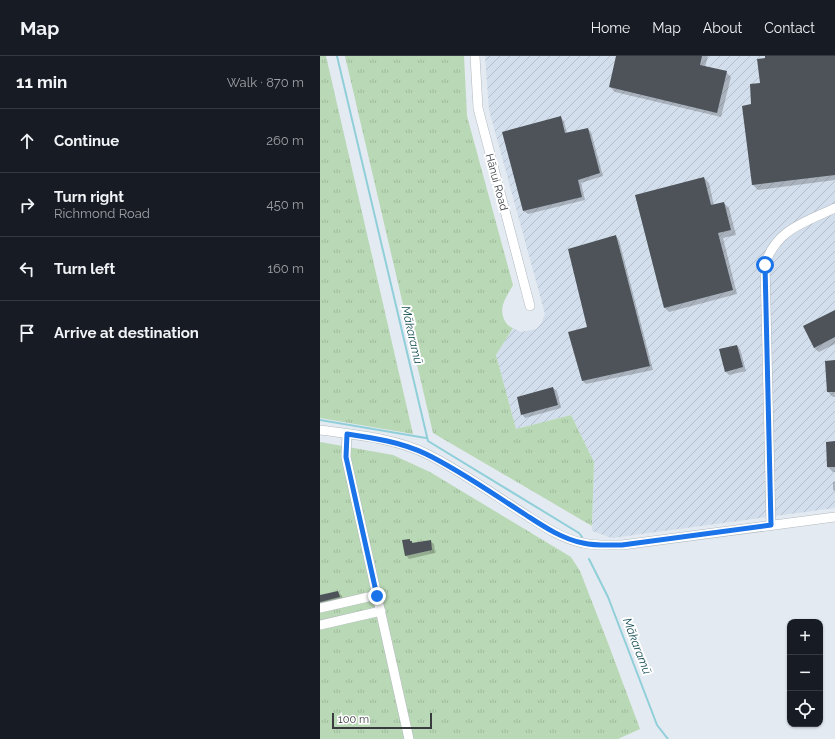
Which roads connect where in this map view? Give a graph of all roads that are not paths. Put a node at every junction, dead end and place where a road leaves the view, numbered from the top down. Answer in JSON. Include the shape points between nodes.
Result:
{"nodes":[{"id":1,"x":475,"y":56,"type":"edge"},
{"id":2,"x":835,"y":208,"type":"edge"},
{"id":3,"x":530,"y":306,"type":"dead end"},
{"id":4,"x":320,"y":430,"type":"edge"},
{"id":5,"x":347,"y":434,"type":"junction"},
{"id":6,"x":835,"y":517,"type":"edge"},
{"id":7,"x":771,"y":525,"type":"junction"},
{"id":8,"x":377,"y":596,"type":"junction"},
{"id":9,"x":320,"y":608,"type":"edge"},
{"id":10,"x":381,"y":612,"type":"junction"},
{"id":11,"x":320,"y":625,"type":"edge"},
{"id":12,"x":409,"y":739,"type":"edge"}],
"edges":[{"from":1,"to":3,"type":"street","name":"Hānui Road","via":[[478,108]]},
{"from":2,"to":7,"type":"street","via":[[789,230],[776,242],[768,254],[765,265]]},
{"from":4,"to":5,"type":"street"},
{"from":5,"to":7,"type":"street","via":[[395,442],[426,454],[544,526],[583,543],[602,546],[622,545]]},
{"from":5,"to":8,"type":"street","via":[[346,457]]},
{"from":6,"to":7,"type":"street"},
{"from":8,"to":9,"type":"street"},
{"from":8,"to":10,"type":"street"},
{"from":10,"to":11,"type":"street"},
{"from":10,"to":12,"type":"street"}]}
